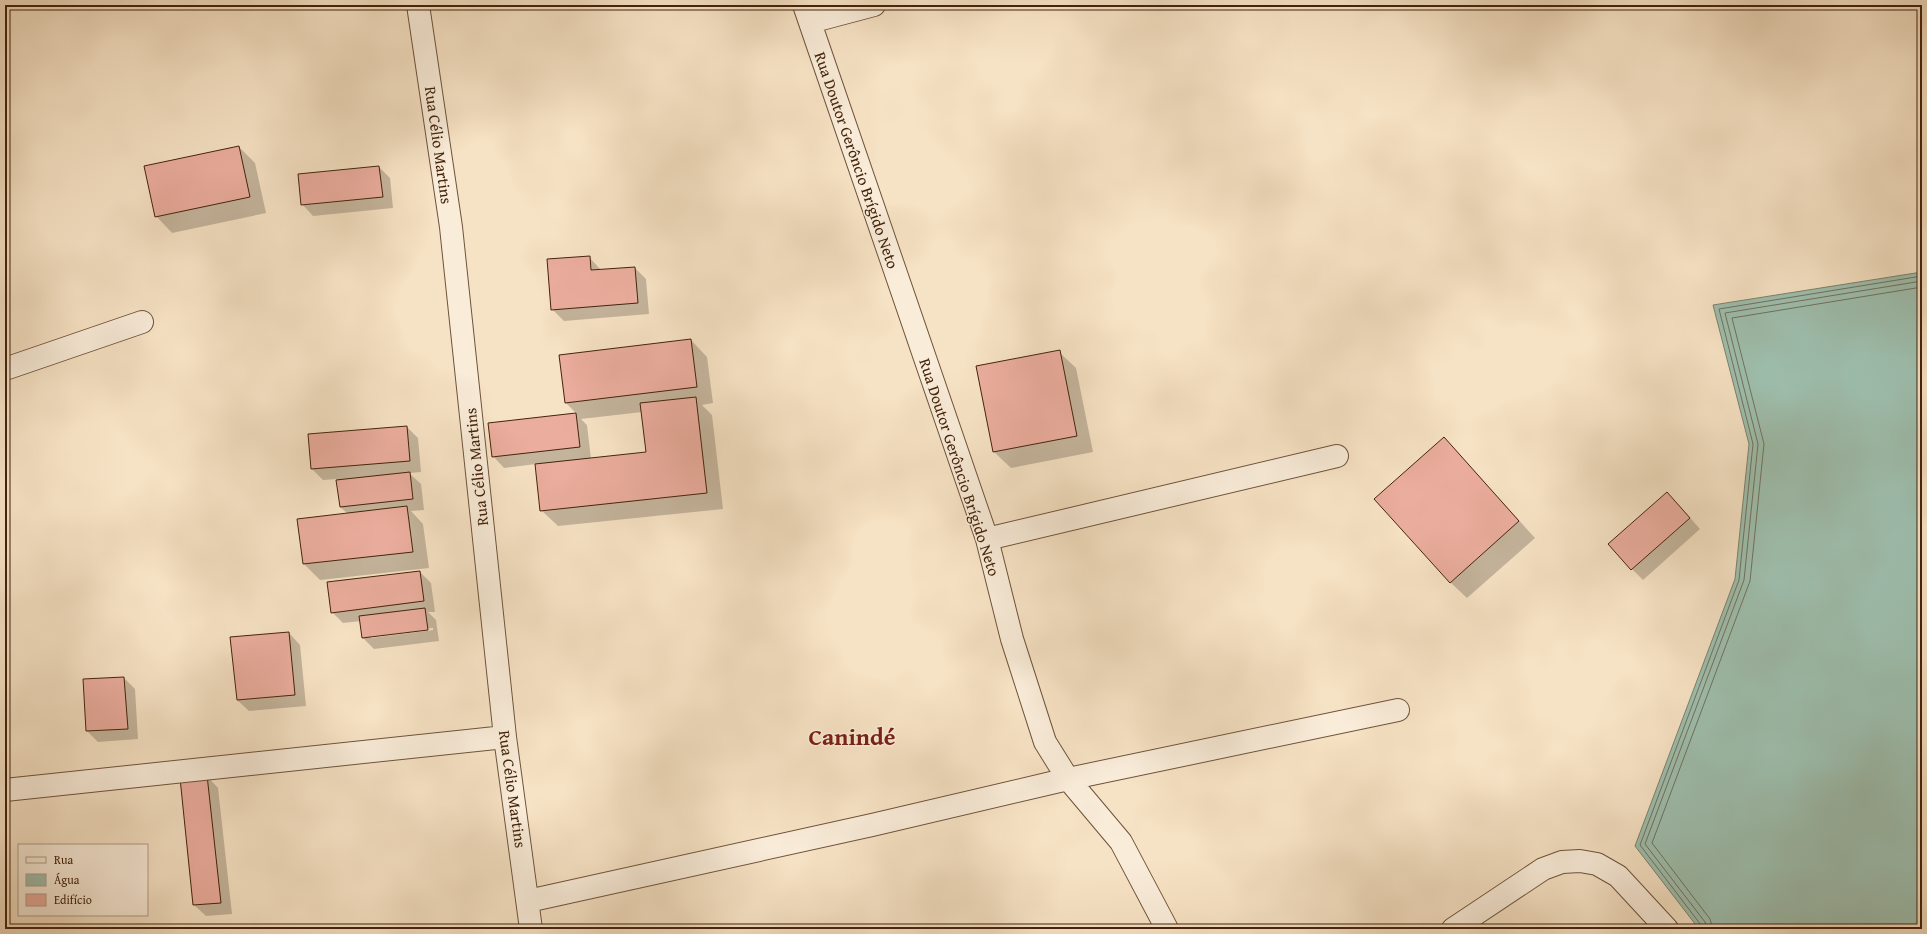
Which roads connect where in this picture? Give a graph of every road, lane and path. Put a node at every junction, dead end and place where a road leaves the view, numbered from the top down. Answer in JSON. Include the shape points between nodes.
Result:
{"nodes":[{"id":1,"x":418,"y":5,"type":"edge"},
{"id":2,"x":874,"y":5,"type":"edge"},
{"id":3,"x":807,"y":14,"type":"edge"},
{"id":4,"x":142,"y":322,"type":"dead end"},
{"id":5,"x":5,"y":369,"type":"edge"},
{"id":6,"x":1337,"y":456,"type":"dead end"},
{"id":7,"x":987,"y":539,"type":"junction"},
{"id":8,"x":1398,"y":710,"type":"dead end"},
{"id":9,"x":505,"y":737,"type":"junction"},
{"id":10,"x":1068,"y":779,"type":"junction"},
{"id":11,"x":5,"y":790,"type":"edge"},
{"id":12,"x":528,"y":900,"type":"junction"},
{"id":13,"x":531,"y":929,"type":"edge"},
{"id":14,"x":1167,"y":929,"type":"edge"},
{"id":15,"x":1453,"y":929,"type":"edge"},
{"id":16,"x":1667,"y":929,"type":"edge"}],
"edges":[{"from":1,"to":9,"type":"street","name":"Rua Célio Martins","via":[[451,227]]},
{"from":2,"to":3,"type":"street"},
{"from":3,"to":7,"type":"street","name":"Rua Doutor Gerôncio Brígido Neto"},
{"from":4,"to":5,"type":"street"},
{"from":6,"to":7,"type":"street"},
{"from":7,"to":10,"type":"street","name":"Rua Doutor Gerôncio Brígido Neto","via":[[1027,690],[1045,742]]},
{"from":8,"to":10,"type":"street"},
{"from":9,"to":11,"type":"street"},
{"from":9,"to":12,"type":"street","name":"Rua Célio Martins"},
{"from":10,"to":12,"type":"street"},
{"from":10,"to":14,"type":"street","name":"Rua Doutor Gerôncio Brígido Neto","via":[[1121,842]]},
{"from":12,"to":13,"type":"street","name":"Rua Célio Martins"},
{"from":15,"to":16,"type":"street","via":[[1542,869],[1562,862],[1580,861],[1597,864],[1618,876]]}]}
